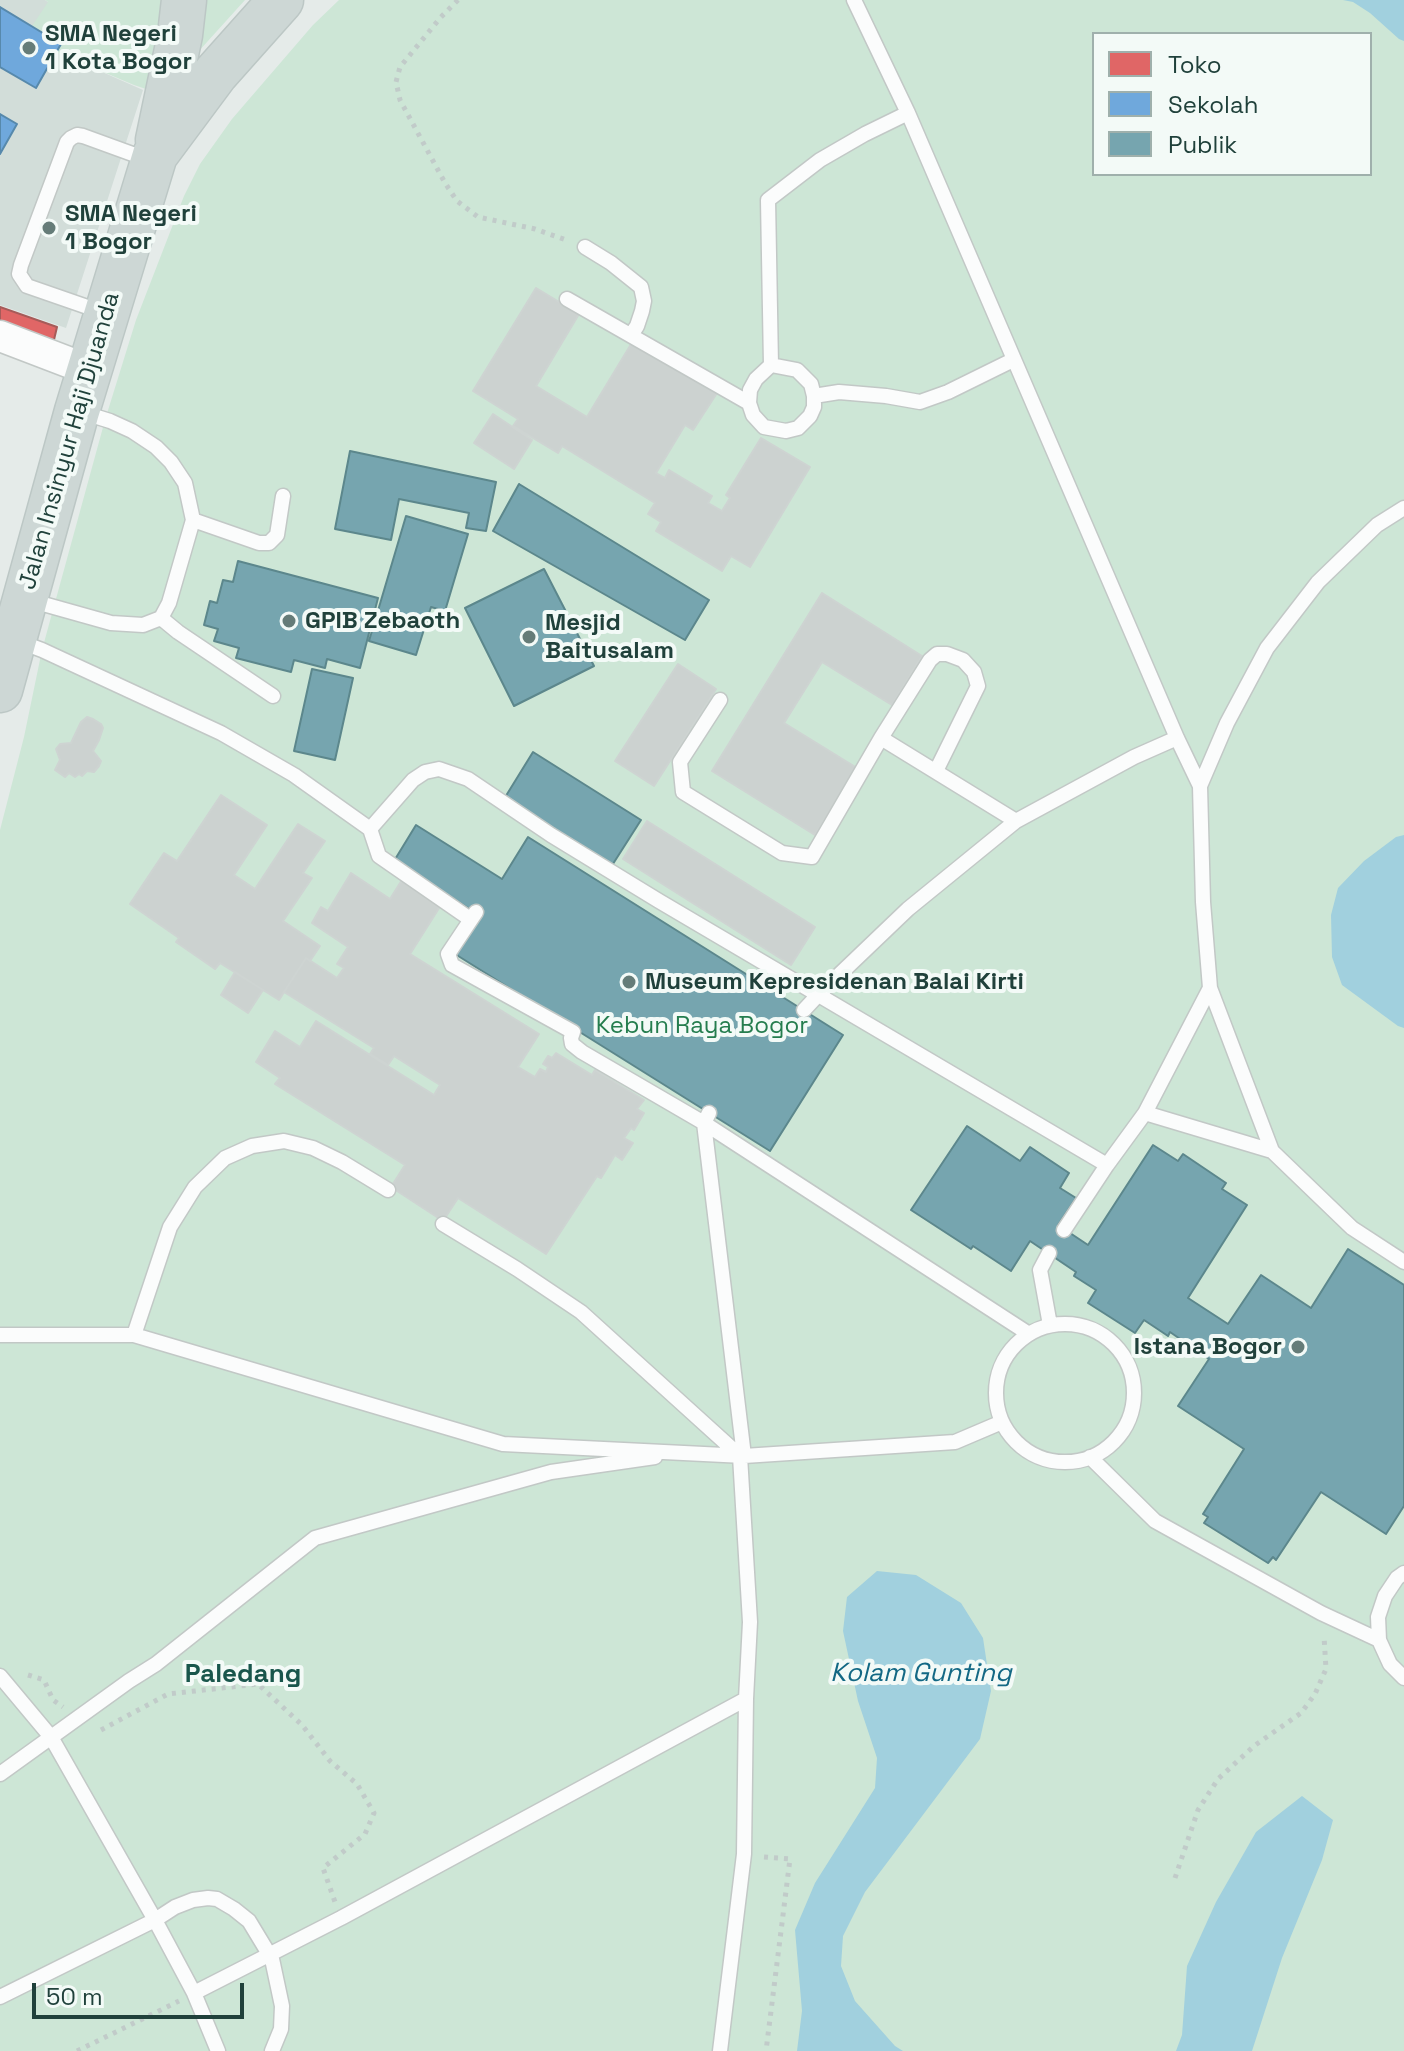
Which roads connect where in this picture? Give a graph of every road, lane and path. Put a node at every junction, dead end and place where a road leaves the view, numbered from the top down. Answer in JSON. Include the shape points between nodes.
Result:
{"nodes":[{"id":1,"x":184,"y":0,"type":"edge"},
{"id":2,"x":281,"y":0,"type":"edge"},
{"id":3,"x":458,"y":0,"type":"edge"},
{"id":4,"x":854,"y":0,"type":"edge"},
{"id":5,"x":908,"y":113,"type":"junction"},
{"id":6,"x":154,"y":158,"type":"junction"},
{"id":7,"x":585,"y":247,"type":"joint"},
{"id":8,"x":567,"y":299,"type":"dead end"},
{"id":9,"x":107,"y":313,"type":"junction"},
{"id":10,"x":631,"y":335,"type":"junction"},
{"id":11,"x":0,"y":336,"type":"edge"},
{"id":12,"x":1013,"y":360,"type":"junction"},
{"id":13,"x":771,"y":365,"type":"junction"},
{"id":14,"x":83,"y":391,"type":"junction"},
{"id":15,"x":814,"y":396,"type":"junction"},
{"id":16,"x":749,"y":403,"type":"junction"},
{"id":17,"x":283,"y":496,"type":"dead end"},
{"id":18,"x":1404,"y":508,"type":"edge"},
{"id":19,"x":193,"y":520,"type":"junction"},
{"id":20,"x":161,"y":618,"type":"junction"},
{"id":21,"x":8,"y":657,"type":"edge"},
{"id":22,"x":273,"y":696,"type":"dead end"},
{"id":23,"x":720,"y":700,"type":"dead end"},
{"id":24,"x":881,"y":738,"type":"junction"},
{"id":25,"x":1177,"y":738,"type":"junction"},
{"id":26,"x":936,"y":771,"type":"junction"},
{"id":27,"x":1200,"y":786,"type":"junction"},
{"id":28,"x":1016,"y":821,"type":"junction"},
{"id":29,"x":370,"y":829,"type":"junction"},
{"id":30,"x":1210,"y":988,"type":"junction"},
{"id":31,"x":818,"y":995,"type":"junction"},
{"id":32,"x":804,"y":1010,"type":"dead end"},
{"id":33,"x":1145,"y":1113,"type":"junction"},
{"id":34,"x":706,"y":1118,"type":"junction"},
{"id":35,"x":1272,"y":1151,"type":"junction"},
{"id":36,"x":1107,"y":1165,"type":"junction"},
{"id":37,"x":388,"y":1190,"type":"dead end"},
{"id":38,"x":443,"y":1224,"type":"dead end"},
{"id":39,"x":1064,"y":1230,"type":"dead end"},
{"id":40,"x":1049,"y":1253,"type":"dead end"},
{"id":41,"x":1404,"y":1262,"type":"edge"},
{"id":42,"x":1050,"y":1325,"type":"junction"},
{"id":43,"x":1029,"y":1334,"type":"junction"},
{"id":44,"x":0,"y":1335,"type":"edge"},
{"id":45,"x":134,"y":1335,"type":"junction"},
{"id":46,"x":1002,"y":1422,"type":"junction"},
{"id":47,"x":687,"y":1453,"type":"junction"},
{"id":48,"x":742,"y":1456,"type":"junction"},
{"id":49,"x":1090,"y":1457,"type":"junction"},
{"id":50,"x":1404,"y":1573,"type":"edge"},
{"id":51,"x":1321,"y":1613,"type":"junction"},
{"id":52,"x":1379,"y":1640,"type":"junction"},
{"id":53,"x":0,"y":1676,"type":"edge"},
{"id":54,"x":1404,"y":1678,"type":"edge"},
{"id":55,"x":746,"y":1699,"type":"junction"},
{"id":56,"x":145,"y":1705,"type":"dead end"},
{"id":57,"x":51,"y":1737,"type":"junction"},
{"id":58,"x":0,"y":1774,"type":"edge"},
{"id":59,"x":744,"y":1854,"type":"junction"},
{"id":60,"x":1175,"y":1878,"type":"dead end"},
{"id":61,"x":341,"y":1918,"type":"junction"},
{"id":62,"x":155,"y":1920,"type":"junction"},
{"id":63,"x":269,"y":1954,"type":"junction"},
{"id":64,"x":194,"y":1993,"type":"junction"},
{"id":65,"x":0,"y":1997,"type":"edge"},
{"id":66,"x":77,"y":2051,"type":"edge"},
{"id":67,"x":218,"y":2051,"type":"edge"},
{"id":68,"x":272,"y":2051,"type":"edge"},
{"id":69,"x":720,"y":2051,"type":"edge"},
{"id":70,"x":766,"y":2051,"type":"edge"}],
"edges":[{"from":1,"to":6,"type":"main road"},
{"from":2,"to":6,"type":"main road","name":"Jalan Insinyur Haji Djuanda","via":[[216,73]]},
{"from":3,"to":7,"type":"path","via":[[400,67],[400,100],[457,201],[478,217]]},
{"from":4,"to":5,"type":"lane"},
{"from":5,"to":12,"type":"lane"},
{"from":5,"to":13,"type":"lane","via":[[820,160],[768,200]]},
{"from":6,"to":9,"type":"main road","name":"Jalan Insinyur Haji Djuanda"},
{"from":6,"to":9,"type":"lane","via":[[83,136],[71,138],[21,265],[19,274],[27,286]]},
{"from":7,"to":10,"type":"lane","via":[[641,287],[642,311]]},
{"from":8,"to":10,"type":"lane"},
{"from":9,"to":14,"type":"main road","name":"Jalan Insinyur Haji Djuanda"},
{"from":10,"to":16,"type":"lane"},
{"from":11,"to":14,"type":"street"},
{"from":12,"to":15,"type":"lane","via":[[920,402],[839,392]]},
{"from":12,"to":25,"type":"lane"},
{"from":13,"to":15,"type":"lane","via":[[797,370],[811,384]]},
{"from":13,"to":16,"type":"lane","via":[[756,379]]},
{"from":14,"to":19,"type":"lane","via":[[110,421],[156,447],[171,462],[185,483]]},
{"from":14,"to":21,"type":"main road","name":"Jalan Insinyur Haji Djuanda"},
{"from":15,"to":16,"type":"lane","via":[[805,423],[786,431],[764,427]]},
{"from":17,"to":19,"type":"lane","via":[[277,535],[269,543]]},
{"from":18,"to":27,"type":"lane","via":[[1377,525],[1318,582],[1267,648]]},
{"from":19,"to":20,"type":"lane"},
{"from":20,"to":21,"type":"lane","via":[[143,625],[111,623]]},
{"from":20,"to":22,"type":"lane"},
{"from":21,"to":29,"type":"lane","via":[[42,650],[221,733],[294,775]]},
{"from":23,"to":24,"type":"lane","via":[[680,762],[683,792],[782,853],[812,857]]},
{"from":24,"to":26,"type":"lane"},
{"from":24,"to":26,"type":"lane","via":[[930,660],[947,654],[963,660],[978,686]]},
{"from":25,"to":27,"type":"lane"},
{"from":25,"to":28,"type":"lane"},
{"from":26,"to":28,"type":"lane"},
{"from":27,"to":30,"type":"lane"},
{"from":28,"to":31,"type":"lane","via":[[908,909]]},
{"from":29,"to":31,"type":"lane","via":[[425,772],[439,769],[468,779],[654,908]]},
{"from":29,"to":34,"type":"lane","via":[[379,856],[473,916],[448,954],[452,965],[574,1031],[572,1044],[582,1052]]},
{"from":30,"to":33,"type":"lane"},
{"from":30,"to":35,"type":"lane"},
{"from":31,"to":32,"type":"lane"},
{"from":31,"to":36,"type":"lane"},
{"from":33,"to":35,"type":"lane"},
{"from":33,"to":36,"type":"lane"},
{"from":34,"to":43,"type":"lane"},
{"from":34,"to":48,"type":"lane"},
{"from":35,"to":41,"type":"lane","via":[[1352,1228]]},
{"from":36,"to":39,"type":"lane"},
{"from":37,"to":45,"type":"lane","via":[[313,1148],[284,1141],[252,1146],[225,1158],[195,1187],[170,1227]]},
{"from":38,"to":48,"type":"lane","via":[[581,1312]]},
{"from":40,"to":42,"type":"lane","via":[[1040,1270]]},
{"from":42,"to":43,"type":"lane"},
{"from":42,"to":49,"type":"lane","via":[[1095,1330],[1127,1362],[1133,1407],[1110,1446]]},
{"from":43,"to":46,"type":"lane","via":[[1003,1360],[997,1378]]},
{"from":44,"to":45,"type":"lane"},
{"from":45,"to":47,"type":"lane","via":[[503,1444]]},
{"from":46,"to":48,"type":"lane","via":[[955,1442]]},
{"from":46,"to":49,"type":"lane","via":[[1036,1455],[1063,1462]]},
{"from":47,"to":48,"type":"lane"},
{"from":47,"to":57,"type":"lane","via":[[551,1472],[315,1538],[156,1664]]},
{"from":48,"to":55,"type":"lane","via":[[750,1622]]},
{"from":49,"to":51,"type":"lane","via":[[1155,1521]]},
{"from":50,"to":52,"type":"lane","via":[[1385,1596],[1378,1617]]},
{"from":51,"to":52,"type":"lane"},
{"from":51,"to":60,"type":"path","via":[[1326,1669],[1315,1694],[1301,1713],[1218,1779],[1198,1810]]},
{"from":52,"to":54,"type":"lane","via":[[1390,1664]]},
{"from":53,"to":57,"type":"lane"},
{"from":55,"to":59,"type":"lane"},
{"from":55,"to":61,"type":"lane"},
{"from":56,"to":61,"type":"path","via":[[168,1694],[258,1684],[357,1784],[374,1813],[365,1834],[323,1868]]},
{"from":57,"to":58,"type":"lane"},
{"from":57,"to":62,"type":"lane"},
{"from":59,"to":69,"type":"lane"},
{"from":59,"to":70,"type":"path","via":[[790,1859]]},
{"from":61,"to":63,"type":"lane"},
{"from":62,"to":63,"type":"lane","via":[[193,1900],[217,1899],[249,1921]]},
{"from":62,"to":64,"type":"lane"},
{"from":62,"to":65,"type":"lane"},
{"from":63,"to":64,"type":"lane"},
{"from":63,"to":68,"type":"lane","via":[[282,2006],[281,2029]]},
{"from":64,"to":66,"type":"path"},
{"from":64,"to":67,"type":"lane"}]}
